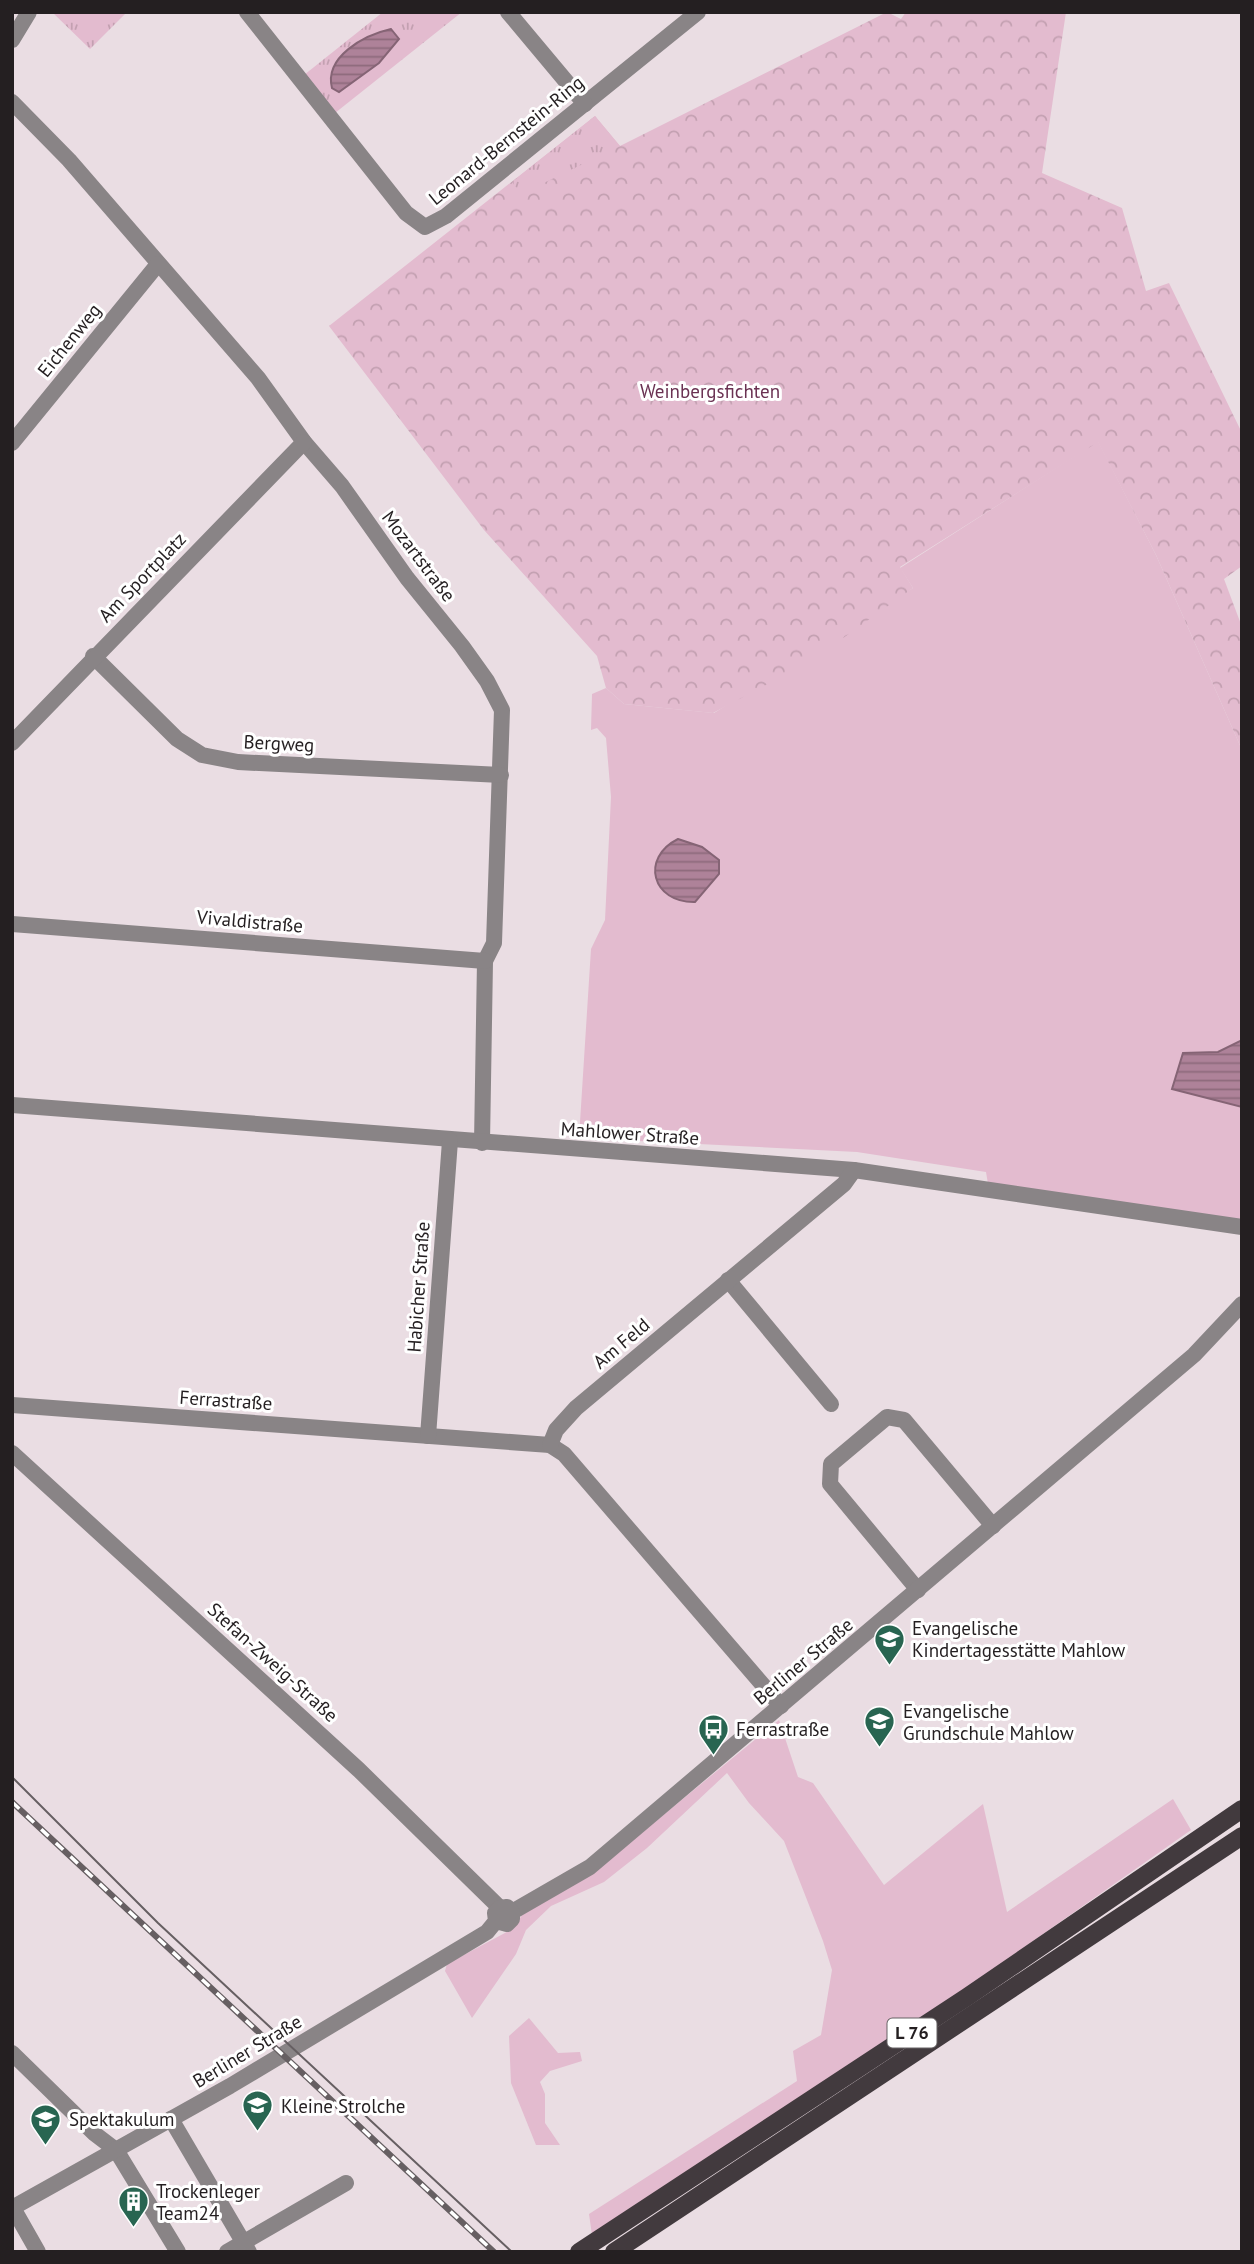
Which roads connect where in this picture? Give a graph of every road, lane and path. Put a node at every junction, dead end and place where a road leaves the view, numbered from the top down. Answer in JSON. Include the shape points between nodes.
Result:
{"nodes":[{"id":1,"x":29,"y":12,"type":"edge"},
{"id":2,"x":247,"y":12,"type":"edge"},
{"id":3,"x":508,"y":12,"type":"edge"},
{"id":4,"x":698,"y":12,"type":"edge"},
{"id":5,"x":12,"y":40,"type":"edge"},
{"id":6,"x":12,"y":103,"type":"edge"},
{"id":7,"x":585,"y":104,"type":"junction"},
{"id":8,"x":158,"y":264,"type":"junction"},
{"id":9,"x":304,"y":442,"type":"junction"},
{"id":10,"x":12,"y":443,"type":"edge"},
{"id":11,"x":93,"y":656,"type":"junction"},
{"id":12,"x":12,"y":743,"type":"edge"},
{"id":13,"x":501,"y":775,"type":"junction"},
{"id":14,"x":12,"y":923,"type":"edge"},
{"id":15,"x":485,"y":961,"type":"junction"},
{"id":16,"x":12,"y":1105,"type":"edge"},
{"id":17,"x":450,"y":1141,"type":"junction"},
{"id":18,"x":482,"y":1143,"type":"junction"},
{"id":19,"x":854,"y":1170,"type":"junction"},
{"id":20,"x":1242,"y":1227,"type":"edge"},
{"id":21,"x":728,"y":1280,"type":"junction"},
{"id":22,"x":1242,"y":1304,"type":"edge"},
{"id":23,"x":831,"y":1404,"type":"dead end"},
{"id":24,"x":12,"y":1405,"type":"edge"},
{"id":25,"x":428,"y":1436,"type":"junction"},
{"id":26,"x":557,"y":1450,"type":"junction"},
{"id":27,"x":12,"y":1453,"type":"edge"},
{"id":28,"x":993,"y":1526,"type":"junction"},
{"id":29,"x":918,"y":1590,"type":"junction"},
{"id":30,"x":780,"y":1706,"type":"junction"},
{"id":31,"x":1242,"y":1809,"type":"edge"},
{"id":32,"x":1242,"y":1836,"type":"edge"},
{"id":33,"x":503,"y":1913,"type":"junction"},
{"id":34,"x":12,"y":2053,"type":"edge"},
{"id":35,"x":171,"y":2119,"type":"junction"},
{"id":36,"x":116,"y":2150,"type":"junction"},
{"id":37,"x":346,"y":2183,"type":"dead end"},
{"id":38,"x":12,"y":2208,"type":"edge"},
{"id":39,"x":246,"y":2247,"type":"edge"},
{"id":40,"x":38,"y":2252,"type":"edge"},
{"id":41,"x":178,"y":2252,"type":"edge"},
{"id":42,"x":227,"y":2252,"type":"edge"},
{"id":43,"x":579,"y":2252,"type":"edge"},
{"id":44,"x":614,"y":2252,"type":"edge"}],
"edges":[{"from":1,"to":5,"type":"street"},
{"from":2,"to":7,"type":"street","name":"Leonard-Bernstein-Ring","via":[[413,222],[425,227],[446,216]]},
{"from":3,"to":7,"type":"street"},
{"from":4,"to":7,"type":"street","name":"Leonard-Bernstein-Ring"},
{"from":6,"to":8,"type":"street","name":"Mozartstraße","via":[[69,160]]},
{"from":8,"to":9,"type":"street","name":"Mozartstraße","via":[[258,378]]},
{"from":8,"to":10,"type":"street","name":"Eichenweg"},
{"from":9,"to":11,"type":"street","name":"Am Sportplatz"},
{"from":9,"to":13,"type":"street","name":"Mozartstraße","via":[[488,681],[502,710]]},
{"from":11,"to":12,"type":"street","name":"Am Sportplatz"},
{"from":11,"to":13,"type":"street","name":"Bergweg","via":[[177,739],[202,755],[238,762]]},
{"from":13,"to":15,"type":"street","name":"Mozartstraße","via":[[494,943]]},
{"from":14,"to":15,"type":"street","name":"Vivaldistraße"},
{"from":15,"to":18,"type":"street","name":"Mozartstraße"},
{"from":16,"to":17,"type":"street","name":"Mahlower Straße"},
{"from":17,"to":18,"type":"street","name":"Mahlower Straße"},
{"from":17,"to":25,"type":"street","name":"Habicher Straße"},
{"from":18,"to":19,"type":"street","name":"Mahlower Straße"},
{"from":19,"to":20,"type":"street","name":"Mahlower Straße"},
{"from":19,"to":21,"type":"street","name":"Am Feld","via":[[844,1184]]},
{"from":21,"to":23,"type":"street"},
{"from":21,"to":26,"type":"street","name":"Am Feld","via":[[576,1408],[556,1430]]},
{"from":22,"to":28,"type":"street","name":"Berliner Straße","via":[[1194,1355]]},
{"from":24,"to":25,"type":"street","name":"Ferrastraße"},
{"from":25,"to":26,"type":"street","name":"Ferrastraße"},
{"from":26,"to":30,"type":"street"},
{"from":27,"to":33,"type":"street","name":"Stefan-Zweig-Straße","via":[[359,1770]]},
{"from":28,"to":29,"type":"street","name":"Berliner Straße"},
{"from":28,"to":29,"type":"street","via":[[904,1420],[887,1417],[831,1464],[830,1484]]},
{"from":29,"to":30,"type":"street","name":"Berliner Straße"},
{"from":30,"to":33,"type":"street","name":"Berliner Straße","via":[[590,1867]]},
{"from":31,"to":43,"type":"main road","number":"L 76","via":[[967,1997]]},
{"from":32,"to":44,"type":"main road","number":"L 76"},
{"from":33,"to":35,"type":"street","name":"Berliner Straße","via":[[487,1932]]},
{"from":34,"to":36,"type":"street"},
{"from":35,"to":36,"type":"street","name":"Berliner Straße"},
{"from":35,"to":39,"type":"street"},
{"from":36,"to":38,"type":"street","name":"Berliner Straße"},
{"from":36,"to":41,"type":"street"},
{"from":37,"to":39,"type":"street"},
{"from":38,"to":40,"type":"street"},
{"from":39,"to":42,"type":"street"}]}
